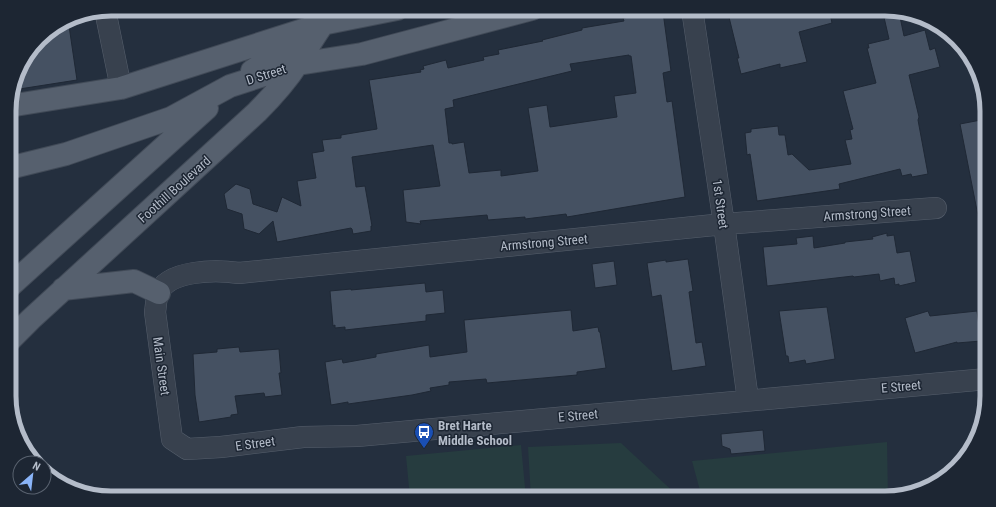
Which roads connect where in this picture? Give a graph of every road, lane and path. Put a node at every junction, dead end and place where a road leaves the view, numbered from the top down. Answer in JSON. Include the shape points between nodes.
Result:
{"nodes":[{"id":1,"x":107,"y":16,"type":"edge"},
{"id":2,"x":328,"y":16,"type":"edge"},
{"id":3,"x":506,"y":16,"type":"edge"},
{"id":4,"x":693,"y":16,"type":"edge"},
{"id":5,"x":298,"y":64,"type":"junction"},
{"id":6,"x":230,"y":86,"type":"junction"},
{"id":7,"x":121,"y":88,"type":"junction"},
{"id":8,"x":16,"y":105,"type":"edge"},
{"id":9,"x":16,"y":166,"type":"edge"},
{"id":10,"x":936,"y":208,"type":"dead end"},
{"id":11,"x":724,"y":224,"type":"junction"},
{"id":12,"x":16,"y":281,"type":"edge"},
{"id":13,"x":63,"y":289,"type":"junction"},
{"id":14,"x":159,"y":292,"type":"junction"},
{"id":15,"x":16,"y":334,"type":"edge"},
{"id":16,"x":980,"y":379,"type":"edge"},
{"id":17,"x":748,"y":400,"type":"junction"},
{"id":18,"x":172,"y":439,"type":"joint"}],
"edges":[{"from":1,"to":7,"type":"street"},
{"from":2,"to":5,"type":"main road","name":"Foothill Boulevard"},
{"from":2,"to":6,"type":"main road"},
{"from":2,"to":7,"type":"main road"},
{"from":3,"to":5,"type":"main road","name":"D Street","via":[[362,54]]},
{"from":4,"to":11,"type":"street","name":"1st Street"},
{"from":5,"to":6,"type":"main road","name":"D Street"},
{"from":5,"to":13,"type":"main road","name":"Foothill Boulevard","via":[[257,112]]},
{"from":6,"to":9,"type":"main road","name":"D Street","via":[[171,118],[66,154]]},
{"from":6,"to":12,"type":"main road"},
{"from":7,"to":8,"type":"main road"},
{"from":10,"to":11,"type":"street","name":"Armstrong Street"},
{"from":11,"to":14,"type":"street","name":"Armstrong Street","via":[[238,273],[196,272],[174,278]]},
{"from":11,"to":17,"type":"street","name":"1st Street"},
{"from":13,"to":14,"type":"main road","via":[[134,281]]},
{"from":13,"to":15,"type":"main road","name":"Foothill Boulevard"},
{"from":14,"to":18,"type":"street","name":"Main Street","via":[[155,312]]},
{"from":16,"to":17,"type":"street","name":"E Street"},
{"from":17,"to":18,"type":"street","name":"E Street","via":[[357,436],[288,438],[206,448],[187,449]]}]}
